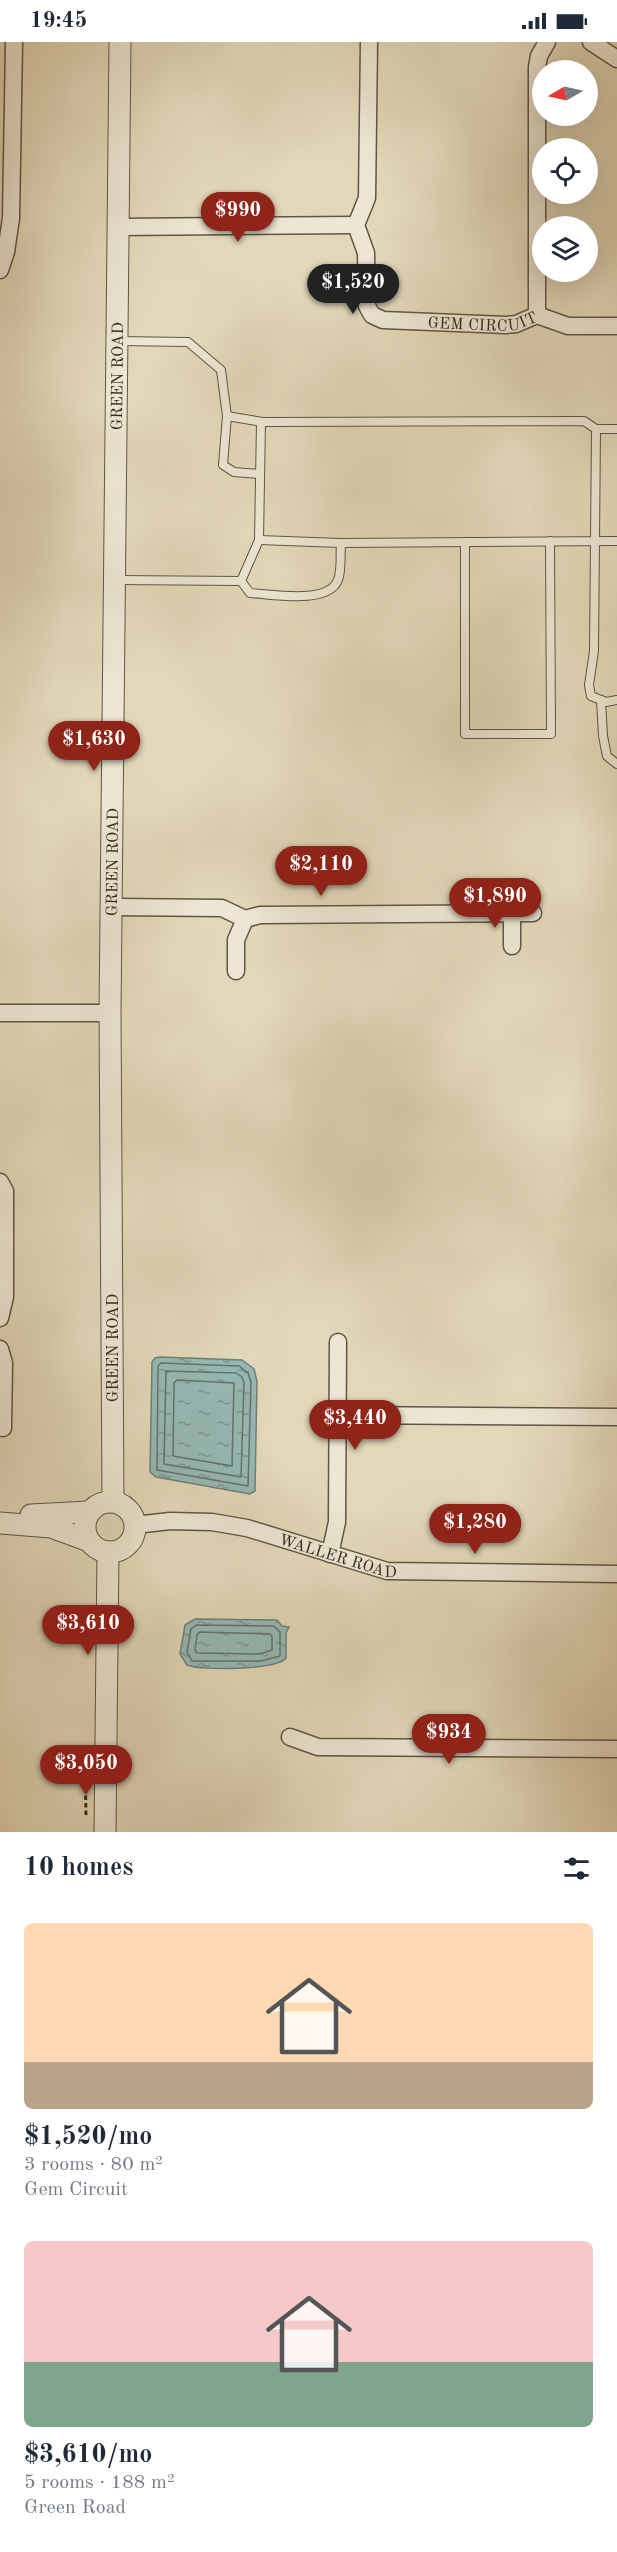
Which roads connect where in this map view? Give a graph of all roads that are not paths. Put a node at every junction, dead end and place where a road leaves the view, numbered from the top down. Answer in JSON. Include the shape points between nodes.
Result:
{"nodes":[{"id":1,"x":14,"y":42,"type":"edge"},
{"id":2,"x":120,"y":42,"type":"edge"},
{"id":3,"x":369,"y":42,"type":"edge"},
{"id":4,"x":547,"y":42,"type":"edge"},
{"id":5,"x":591,"y":42,"type":"edge"},
{"id":6,"x":617,"y":59,"type":"edge"},
{"id":7,"x":7,"y":103,"type":"edge"},
{"id":8,"x":356,"y":225,"type":"junction"},
{"id":9,"x":119,"y":226,"type":"junction"},
{"id":10,"x":0,"y":270,"type":"edge"},
{"id":11,"x":537,"y":315,"type":"junction"},
{"id":12,"x":617,"y":326,"type":"edge"},
{"id":13,"x":118,"y":341,"type":"junction"},
{"id":14,"x":227,"y":416,"type":"junction"},
{"id":15,"x":263,"y":422,"type":"junction"},
{"id":16,"x":596,"y":429,"type":"junction"},
{"id":17,"x":617,"y":429,"type":"edge"},
{"id":18,"x":260,"y":474,"type":"junction"},
{"id":19,"x":259,"y":540,"type":"junction"},
{"id":20,"x":594,"y":541,"type":"junction"},
{"id":21,"x":617,"y":541,"type":"edge"},
{"id":22,"x":465,"y":542,"type":"junction"},
{"id":23,"x":550,"y":542,"type":"junction"},
{"id":24,"x":341,"y":543,"type":"junction"},
{"id":25,"x":116,"y":580,"type":"junction"},
{"id":26,"x":241,"y":581,"type":"junction"},
{"id":27,"x":601,"y":700,"type":"junction"},
{"id":28,"x":617,"y":700,"type":"edge"},
{"id":29,"x":617,"y":764,"type":"edge"},
{"id":30,"x":112,"y":907,"type":"junction"},
{"id":31,"x":512,"y":913,"type":"junction"},
{"id":32,"x":532,"y":913,"type":"dead end"},
{"id":33,"x":245,"y":919,"type":"junction"},
{"id":34,"x":512,"y":946,"type":"dead end"},
{"id":35,"x":236,"y":971,"type":"dead end"},
{"id":36,"x":0,"y":1012,"type":"edge"},
{"id":37,"x":111,"y":1013,"type":"junction"},
{"id":38,"x":0,"y":1182,"type":"edge"},
{"id":39,"x":0,"y":1318,"type":"edge"},
{"id":40,"x":338,"y":1342,"type":"dead end"},
{"id":41,"x":0,"y":1349,"type":"edge"},
{"id":42,"x":338,"y":1415,"type":"junction"},
{"id":43,"x":617,"y":1417,"type":"edge"},
{"id":44,"x":3,"y":1428,"type":"dead end"},
{"id":45,"x":113,"y":1501,"type":"junction"},
{"id":46,"x":88,"y":1512,"type":"junction"},
{"id":47,"x":0,"y":1513,"type":"edge"},
{"id":48,"x":0,"y":1523,"type":"edge"},
{"id":49,"x":135,"y":1525,"type":"junction"},
{"id":50,"x":89,"y":1541,"type":"junction"},
{"id":51,"x":108,"y":1552,"type":"junction"},
{"id":52,"x":330,"y":1554,"type":"junction"},
{"id":53,"x":617,"y":1574,"type":"edge"},
{"id":54,"x":290,"y":1737,"type":"dead end"},
{"id":55,"x":617,"y":1749,"type":"edge"},
{"id":56,"x":105,"y":1832,"type":"edge"}],
"edges":[{"from":1,"to":7,"type":"street"},
{"from":2,"to":9,"type":"street","name":"GREEN ROAD"},
{"from":3,"to":8,"type":"street","via":[[367,198]]},
{"from":4,"to":11,"type":"street","via":[[537,67]]},
{"from":5,"to":6,"type":"street"},
{"from":7,"to":10,"type":"street","via":[[11,218]]},
{"from":8,"to":9,"type":"street"},
{"from":8,"to":11,"type":"street","name":"GEM CIRCUIT","via":[[366,253],[368,306],[372,315],[383,320],[506,325]]},
{"from":9,"to":13,"type":"street","name":"GREEN ROAD"},
{"from":11,"to":12,"type":"street","name":"GEM CIRCUIT","via":[[568,326]]},
{"from":13,"to":14,"type":"lane","via":[[188,342],[221,370]]},
{"from":13,"to":25,"type":"street","name":"GREEN ROAD"},
{"from":14,"to":15,"type":"lane"},
{"from":14,"to":18,"type":"lane","via":[[223,465],[234,472]]},
{"from":15,"to":16,"type":"lane","via":[[584,421]]},
{"from":15,"to":18,"type":"lane"},
{"from":16,"to":17,"type":"lane"},
{"from":16,"to":20,"type":"lane"},
{"from":18,"to":19,"type":"lane"},
{"from":19,"to":24,"type":"lane"},
{"from":19,"to":26,"type":"lane"},
{"from":20,"to":21,"type":"lane"},
{"from":20,"to":23,"type":"lane"},
{"from":20,"to":27,"type":"lane","via":[[594,651],[589,685],[591,696]]},
{"from":22,"to":23,"type":"lane"},
{"from":22,"to":23,"type":"lane","via":[[465,734],[551,734]]},
{"from":22,"to":24,"type":"lane"},
{"from":24,"to":26,"type":"lane","via":[[339,577],[334,587],[316,596],[250,593]]},
{"from":25,"to":26,"type":"lane"},
{"from":25,"to":30,"type":"street","name":"GREEN ROAD"},
{"from":27,"to":28,"type":"lane"},
{"from":27,"to":29,"type":"lane","via":[[607,756]]},
{"from":30,"to":33,"type":"street","via":[[222,908]]},
{"from":30,"to":37,"type":"street","name":"GREEN ROAD"},
{"from":31,"to":32,"type":"street"},
{"from":31,"to":33,"type":"street","via":[[260,915]]},
{"from":31,"to":34,"type":"street"},
{"from":33,"to":35,"type":"street","via":[[236,940]]},
{"from":36,"to":37,"type":"street"},
{"from":37,"to":45,"type":"street","name":"GREEN ROAD"},
{"from":38,"to":39,"type":"street","via":[[5,1191],[4,1297]]},
{"from":40,"to":42,"type":"street"},
{"from":41,"to":44,"type":"street","via":[[4,1363]]},
{"from":42,"to":43,"type":"street"},
{"from":42,"to":52,"type":"street","via":[[337,1522]]},
{"from":45,"to":46,"type":"street","via":[[99,1503]]},
{"from":45,"to":49,"type":"street","via":[[126,1507]]},
{"from":46,"to":47,"type":"street"},
{"from":46,"to":50,"type":"street","via":[[84,1527]]},
{"from":48,"to":50,"type":"street","via":[[51,1527]]},
{"from":49,"to":51,"type":"street","via":[[128,1545]]},
{"from":49,"to":52,"type":"street","name":"WALLER ROAD","via":[[212,1522],[247,1528]]},
{"from":50,"to":51,"type":"street"},
{"from":51,"to":56,"type":"street"},
{"from":52,"to":53,"type":"street","name":"WALLER ROAD","via":[[387,1571]]},
{"from":54,"to":55,"type":"street","via":[[318,1747]]}]}
